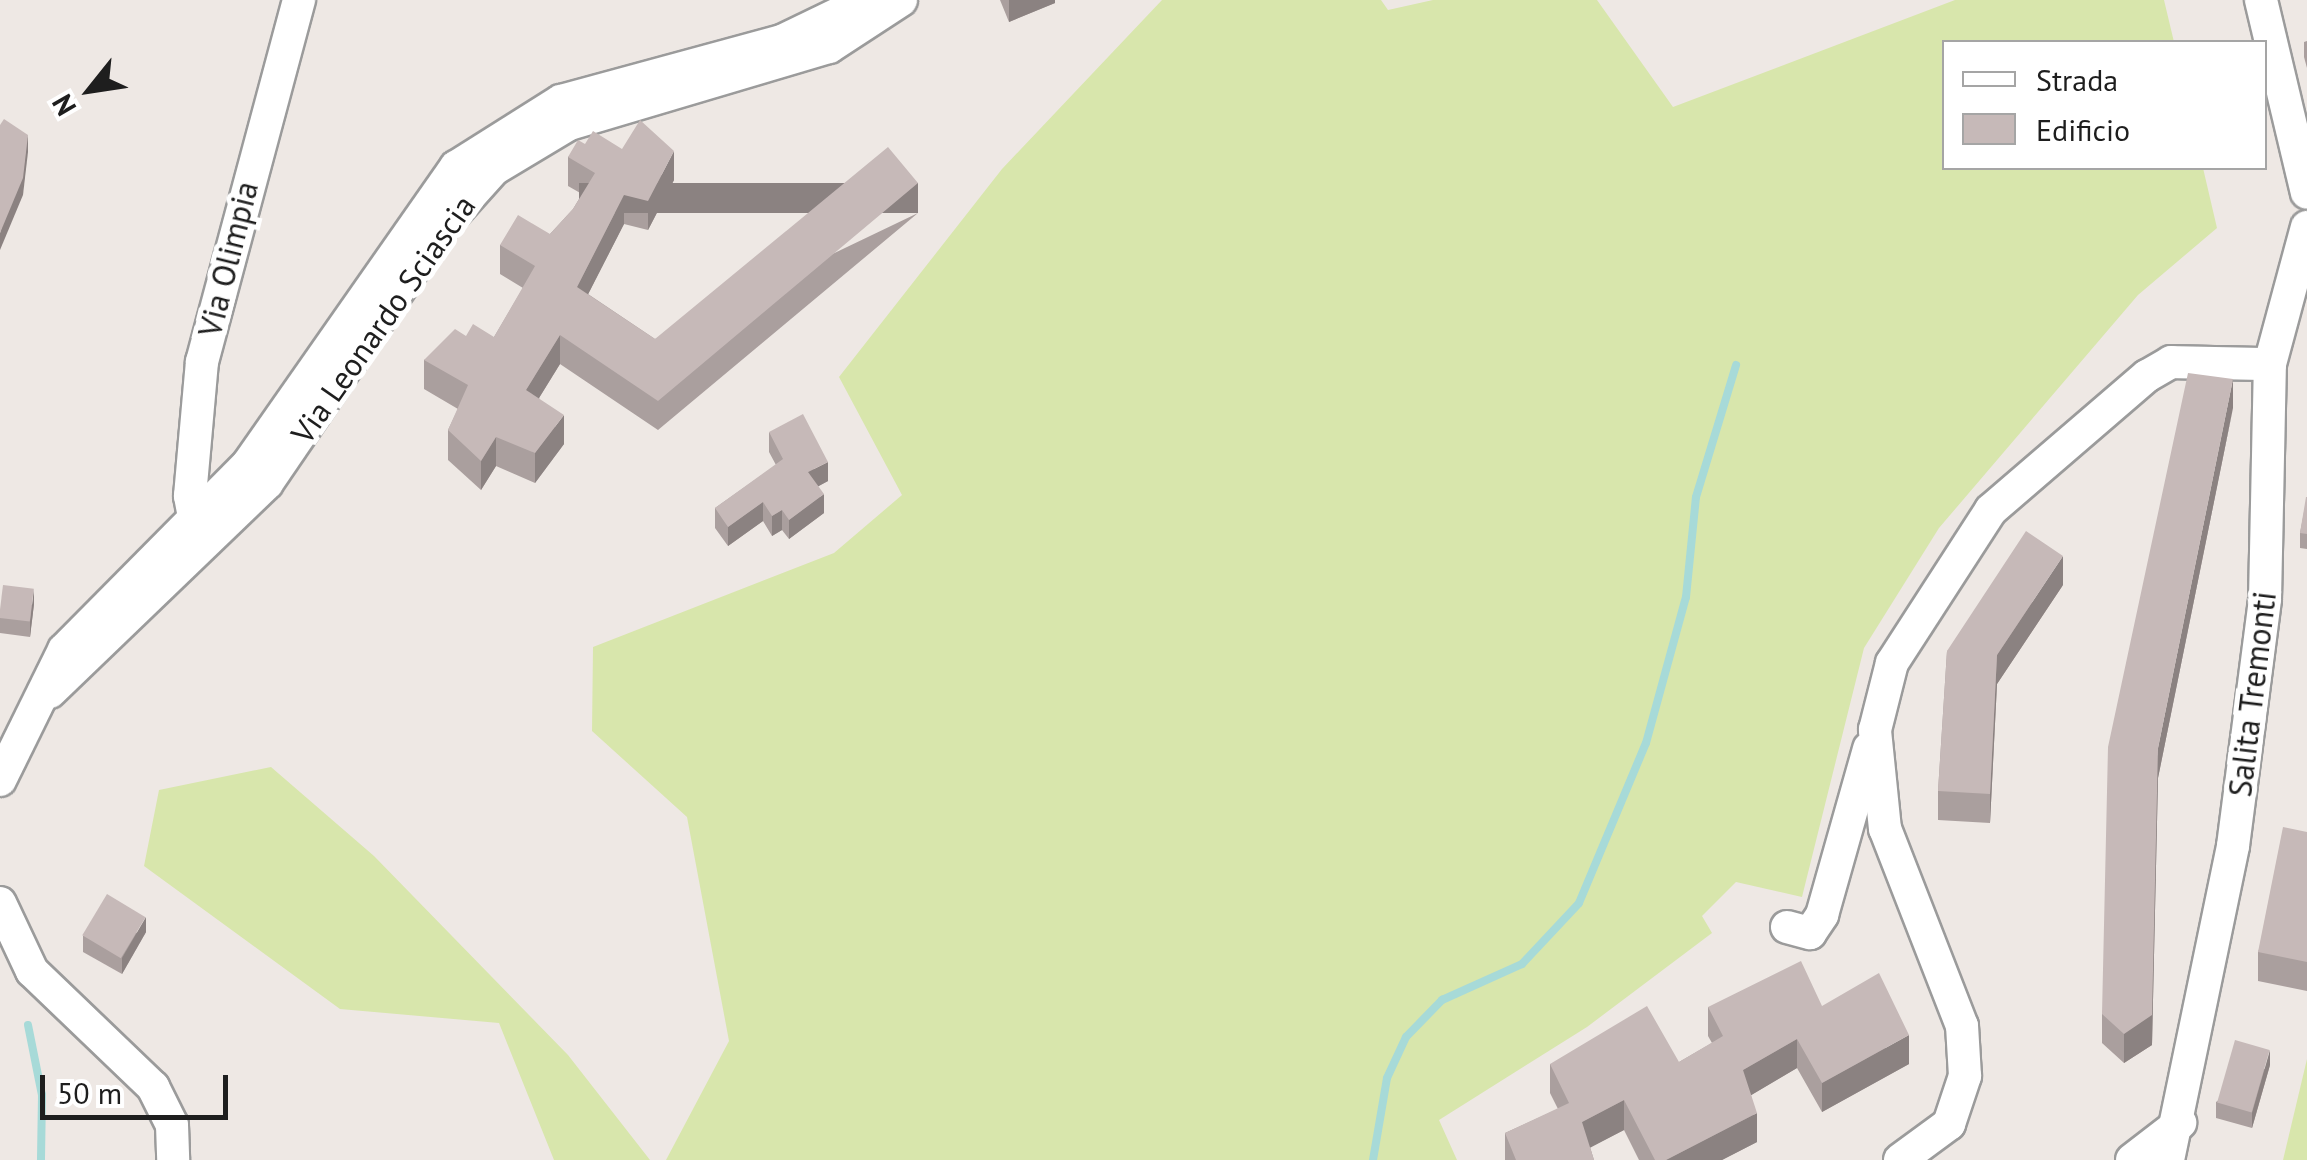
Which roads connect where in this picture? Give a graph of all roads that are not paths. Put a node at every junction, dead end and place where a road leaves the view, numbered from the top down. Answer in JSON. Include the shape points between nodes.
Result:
{"nodes":[{"id":1,"x":299,"y":0,"type":"edge"},
{"id":2,"x":867,"y":0,"type":"edge"},
{"id":3,"x":901,"y":0,"type":"edge"},
{"id":4,"x":2261,"y":0,"type":"edge"},
{"id":5,"x":2307,"y":193,"type":"edge"},
{"id":6,"x":2307,"y":227,"type":"edge"},
{"id":7,"x":381,"y":292,"type":"junction"},
{"id":8,"x":2270,"y":364,"type":"junction"},
{"id":9,"x":198,"y":538,"type":"junction"},
{"id":10,"x":1875,"y":730,"type":"junction"},
{"id":11,"x":0,"y":780,"type":"edge"},
{"id":12,"x":0,"y":902,"type":"edge"},
{"id":13,"x":1787,"y":927,"type":"dead end"},
{"id":14,"x":2180,"y":1122,"type":"junction"},
{"id":15,"x":173,"y":1160,"type":"edge"},
{"id":16,"x":1900,"y":1160,"type":"edge"},
{"id":17,"x":2132,"y":1160,"type":"edge"},
{"id":18,"x":2168,"y":1160,"type":"edge"}],
"edges":[{"from":1,"to":9,"type":"street","name":"Via Olimpia","via":[[206,343]]},
{"from":2,"to":7,"type":"street","name":"Via Leonardo Sciascia","via":[[782,41],[518,121],[456,167]]},
{"from":3,"to":7,"type":"street","name":"Via Leonardo Sciascia","via":[[815,52],[598,114],[529,144],[459,204]]},
{"from":4,"to":5,"type":"street"},
{"from":6,"to":8,"type":"street","name":"Salita Tremonti"},
{"from":7,"to":9,"type":"street","name":"Via Leonardo Sciascia","via":[[267,482]]},
{"from":8,"to":10,"type":"street","via":[[2170,362],[1990,510],[1892,663]]},
{"from":8,"to":14,"type":"street","name":"Salita Tremonti","via":[[2265,598],[2234,846]]},
{"from":9,"to":11,"type":"street","name":"Via Leonardo Sciascia","via":[[42,697]]},
{"from":10,"to":13,"type":"street","via":[[1822,915],[1810,933]]},
{"from":10,"to":16,"type":"street","via":[[1885,830],[1962,1026],[1964,1059],[1949,1124]]},
{"from":12,"to":15,"type":"street","via":[[32,970],[153,1087],[172,1126]]},
{"from":14,"to":17,"type":"street"},
{"from":14,"to":18,"type":"street","name":"Salita Tremonti"}]}
